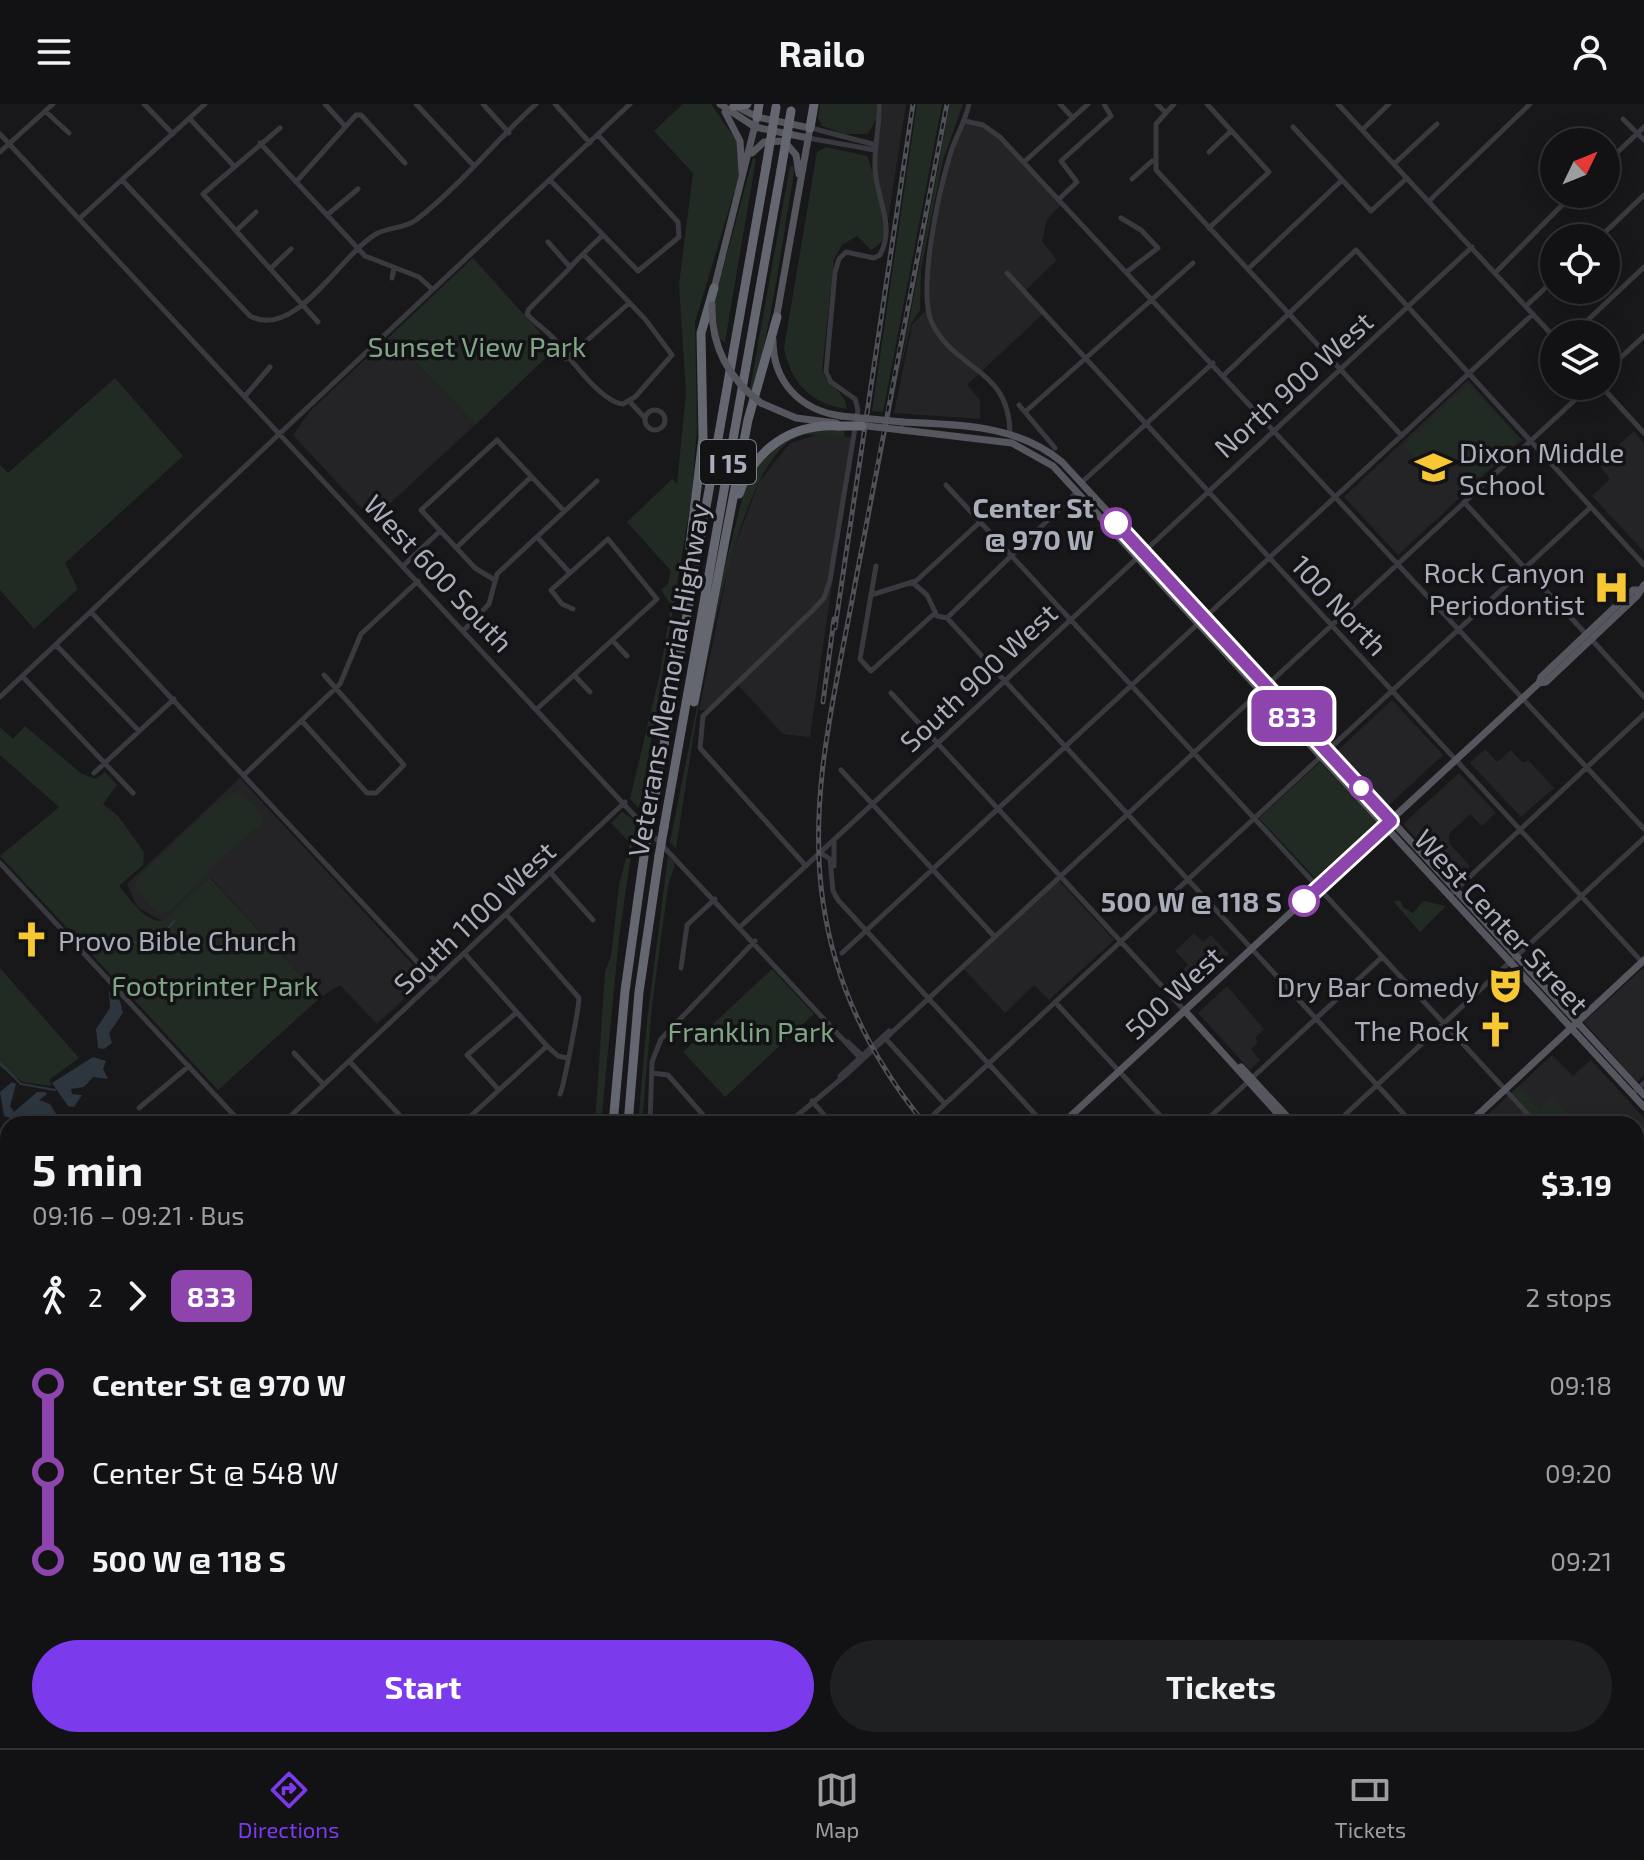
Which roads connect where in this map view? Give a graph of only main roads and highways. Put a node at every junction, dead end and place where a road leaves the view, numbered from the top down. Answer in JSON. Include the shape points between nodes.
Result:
{"nodes":[{"id":1,"x":720,"y":104,"type":"edge"},
{"id":2,"x":747,"y":104,"type":"edge"},
{"id":3,"x":759,"y":104,"type":"edge"},
{"id":4,"x":814,"y":104,"type":"edge"},
{"id":5,"x":733,"y":105,"type":"edge"},
{"id":6,"x":776,"y":106,"type":"edge"},
{"id":7,"x":792,"y":107,"type":"edge"},
{"id":8,"x":756,"y":122,"type":"junction"},
{"id":9,"x":809,"y":133,"type":"junction"},
{"id":10,"x":750,"y":155,"type":"junction"},
{"id":11,"x":801,"y":180,"type":"junction"},
{"id":12,"x":742,"y":190,"type":"junction"},
{"id":13,"x":714,"y":288,"type":"junction"},
{"id":14,"x":777,"y":317,"type":"junction"},
{"id":15,"x":840,"y":422,"type":"junction"},
{"id":16,"x":859,"y":423,"type":"joint"},
{"id":17,"x":904,"y":427,"type":"junction"},
{"id":18,"x":1010,"y":433,"type":"junction"},
{"id":19,"x":1051,"y":464,"type":"junction"},
{"id":20,"x":727,"y":535,"type":"junction"},
{"id":21,"x":1140,"y":556,"type":"junction"},
{"id":22,"x":694,"y":575,"type":"junction"},
{"id":23,"x":1642,"y":588,"type":"edge"},
{"id":24,"x":684,"y":728,"type":"junction"},
{"id":25,"x":1388,"y":824,"type":"junction"},
{"id":26,"x":1643,"y":962,"type":"edge"},
{"id":27,"x":1185,"y":1011,"type":"junction"},
{"id":28,"x":1574,"y":1025,"type":"junction"},
{"id":29,"x":1250,"y":1080,"type":"junction"},
{"id":30,"x":1640,"y":1090,"type":"edge"},
{"id":31,"x":1644,"y":1107,"type":"edge"},
{"id":32,"x":614,"y":1116,"type":"edge"},
{"id":33,"x":629,"y":1116,"type":"edge"},
{"id":34,"x":1070,"y":1116,"type":"edge"},
{"id":35,"x":1280,"y":1116,"type":"edge"},
{"id":36,"x":1286,"y":1116,"type":"edge"},
{"id":37,"x":1477,"y":1116,"type":"edge"}],
"edges":[{"from":1,"to":8,"type":"main road"},
{"from":1,"to":12,"type":"main road","via":[[740,141]]},
{"from":2,"to":5,"type":"highway"},
{"from":3,"to":8,"type":"highway"},
{"from":4,"to":9,"type":"highway"},
{"from":5,"to":8,"type":"main road"},
{"from":6,"to":22,"type":"highway","name":"Veterans Memorial Highway","number":"I 15","bridge":true},
{"from":7,"to":24,"type":"highway","name":"Veterans Memorial Highway","number":"I 15","bridge":true},
{"from":8,"to":9,"type":"main road"},
{"from":8,"to":10,"type":"main road","name":"West Center Street"},
{"from":9,"to":11,"type":"main road","name":"West Center Street"},
{"from":10,"to":11,"type":"main road","via":[[764,142],[784,141],[796,155]]},
{"from":10,"to":12,"type":"main road","name":"West Center Street"},
{"from":11,"to":14,"type":"main road","name":"West Center Street"},
{"from":12,"to":13,"type":"main road","name":"West Center Street"},
{"from":13,"to":15,"type":"main road","name":"West Center Street","bridge":true,"via":[[714,332],[722,358],[737,380],[761,403],[796,418]]},
{"from":13,"to":22,"type":"highway","via":[[701,333],[703,438],[690,545]]},
{"from":14,"to":15,"type":"main road","name":"West Center Street","via":[[773,349],[784,383],[804,404]]},
{"from":14,"to":20,"type":"highway","via":[[748,420]]},
{"from":15,"to":16,"type":"highway","bridge":true},
{"from":15,"to":17,"type":"main road","name":"West Center Street","bridge":true},
{"from":15,"to":20,"type":"highway","via":[[802,429],[765,451],[744,479]]},
{"from":16,"to":17,"type":"main road","name":"West Center Street","bridge":true},
{"from":17,"to":18,"type":"main road","name":"West Center Street","via":[[977,427]]},
{"from":17,"to":19,"type":"main road","name":"West Center Street","via":[[1012,443]]},
{"from":18,"to":19,"type":"main road"},
{"from":18,"to":21,"type":"main road","name":"West Center Street","via":[[1048,451]]},
{"from":19,"to":21,"type":"main road","name":"West Center Street"},
{"from":20,"to":24,"type":"highway","via":[[692,713]]},
{"from":21,"to":25,"type":"main road","name":"West Center Street"},
{"from":22,"to":32,"type":"highway","name":"Veterans Memorial Highway","number":"I 15","bridge":true,"via":[[646,842]]},
{"from":23,"to":25,"type":"main road","name":"500 West","via":[[1633,590]]},
{"from":24,"to":33,"type":"highway","name":"Veterans Memorial Highway","number":"I 15","bridge":true,"via":[[639,992]]},
{"from":25,"to":27,"type":"main road","name":"500 West"},
{"from":25,"to":28,"type":"main road","name":"West Center Street"},
{"from":26,"to":28,"type":"main road"},
{"from":27,"to":29,"type":"main road"},
{"from":27,"to":34,"type":"main road","name":"500 West"},
{"from":28,"to":30,"type":"main road","name":"West Center Street"},
{"from":28,"to":37,"type":"main road"},
{"from":29,"to":35,"type":"main road"},
{"from":29,"to":36,"type":"main road"},
{"from":30,"to":31,"type":"main road","name":"West Center Street"}]}
